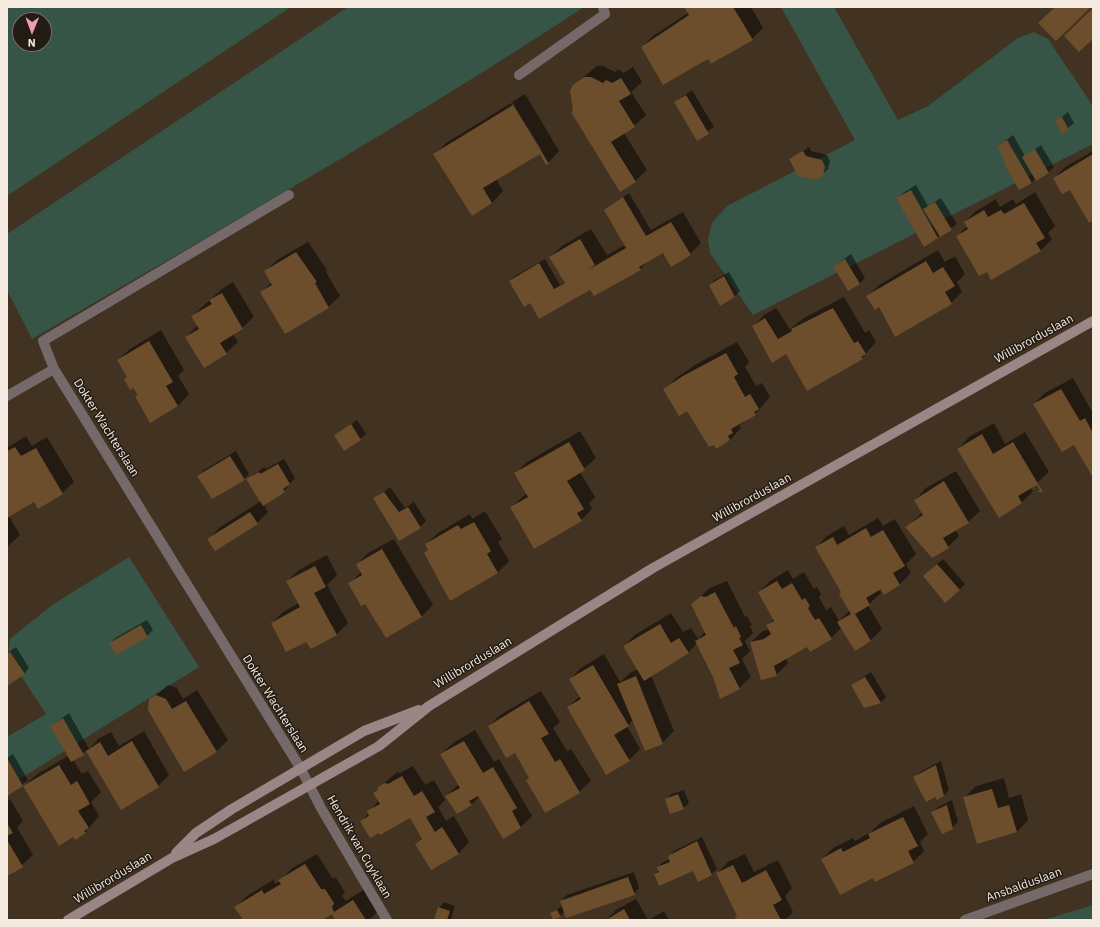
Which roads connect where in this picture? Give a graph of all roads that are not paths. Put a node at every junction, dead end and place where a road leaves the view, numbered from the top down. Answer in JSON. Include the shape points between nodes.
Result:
{"nodes":[{"id":1,"x":602,"y":7,"type":"edge"},
{"id":2,"x":519,"y":74,"type":"dead end"},
{"id":3,"x":289,"y":195,"type":"dead end"},
{"id":4,"x":1093,"y":321,"type":"edge"},
{"id":5,"x":54,"y":369,"type":"junction"},
{"id":6,"x":7,"y":396,"type":"edge"},
{"id":7,"x":429,"y":706,"type":"junction"},
{"id":8,"x":301,"y":769,"type":"junction"},
{"id":9,"x":310,"y":786,"type":"junction"},
{"id":10,"x":172,"y":858,"type":"junction"},
{"id":11,"x":1093,"y":874,"type":"edge"},
{"id":12,"x":68,"y":920,"type":"edge"},
{"id":13,"x":387,"y":920,"type":"edge"},
{"id":14,"x":965,"y":920,"type":"edge"}],
"edges":[{"from":1,"to":2,"type":"street","via":[[605,14]]},
{"from":3,"to":5,"type":"street","name":"Dokter Wachterslaan","via":[[43,342]]},
{"from":4,"to":7,"type":"main road","name":"Willibrorduslaan","via":[[653,568]]},
{"from":5,"to":6,"type":"street"},
{"from":5,"to":8,"type":"street","name":"Dokter Wachterslaan"},
{"from":7,"to":8,"type":"main road","name":"Willibrorduslaan","via":[[364,731]]},
{"from":7,"to":9,"type":"main road","name":"Willibrorduslaan","via":[[379,746]]},
{"from":8,"to":9,"type":"street","name":"Dokter Wachterslaan"},
{"from":8,"to":10,"type":"main road","name":"Willibrorduslaan","via":[[196,833]]},
{"from":9,"to":10,"type":"main road","name":"Willibrorduslaan","via":[[214,839]]},
{"from":9,"to":13,"type":"street","name":"Hendrik van Cuyklaan"},
{"from":10,"to":12,"type":"main road","name":"Willibrorduslaan"},
{"from":11,"to":14,"type":"street","name":"Ansbalduslaan"}]}
